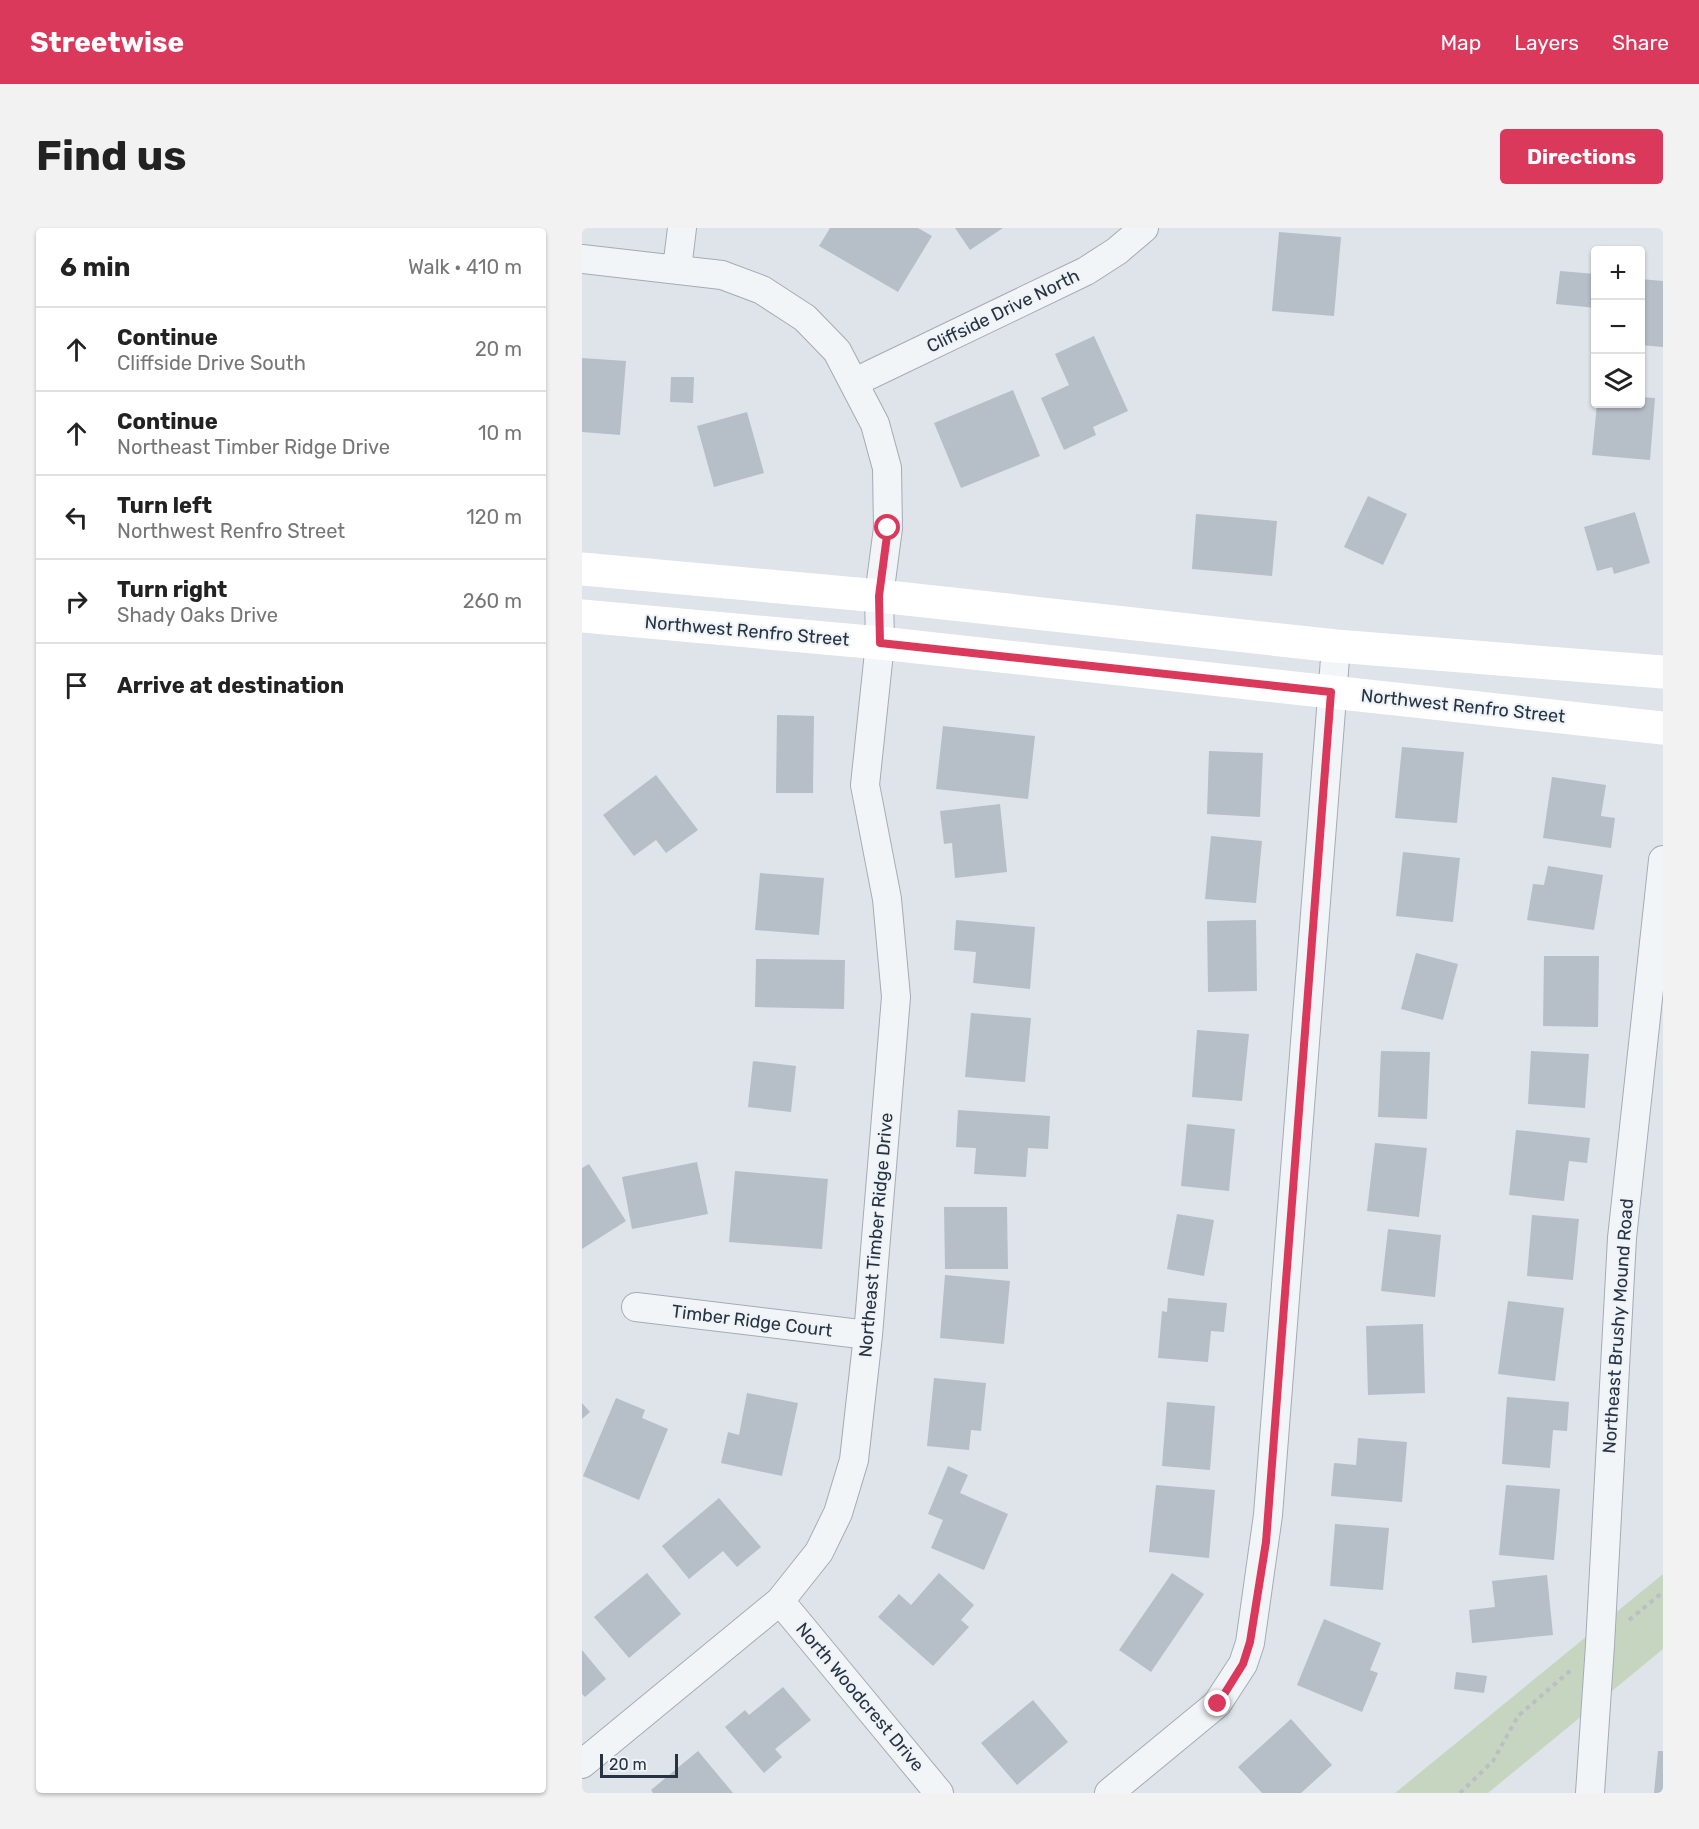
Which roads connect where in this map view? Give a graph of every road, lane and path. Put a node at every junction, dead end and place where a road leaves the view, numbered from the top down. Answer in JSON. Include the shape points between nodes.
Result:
{"nodes":[{"id":1,"x":682,"y":228,"type":"edge"},
{"id":2,"x":1144,"y":228,"type":"edge"},
{"id":3,"x":582,"y":259,"type":"edge"},
{"id":4,"x":677,"y":269,"type":"junction"},
{"id":5,"x":855,"y":382,"type":"junction"},
{"id":6,"x":582,"y":569,"type":"edge"},
{"id":7,"x":879,"y":596,"type":"junction"},
{"id":8,"x":582,"y":616,"type":"edge"},
{"id":9,"x":880,"y":643,"type":"junction"},
{"id":10,"x":1336,"y":646,"type":"junction"},
{"id":11,"x":1663,"y":672,"type":"edge"},
{"id":12,"x":1331,"y":692,"type":"junction"},
{"id":13,"x":1663,"y":728,"type":"edge"},
{"id":14,"x":1663,"y":860,"type":"edge"},
{"id":15,"x":636,"y":1307,"type":"dead end"},
{"id":16,"x":868,"y":1335,"type":"junction"},
{"id":17,"x":1663,"y":1592,"type":"edge"},
{"id":18,"x":780,"y":1601,"type":"junction"},
{"id":19,"x":1600,"y":1645,"type":"junction"},
{"id":20,"x":582,"y":1764,"type":"edge"},
{"id":21,"x":939,"y":1793,"type":"edge"},
{"id":22,"x":1109,"y":1793,"type":"edge"},
{"id":23,"x":1460,"y":1793,"type":"edge"},
{"id":24,"x":1590,"y":1793,"type":"edge"}],
"edges":[{"from":1,"to":4,"type":"street"},
{"from":2,"to":5,"type":"street","name":"Cliffside Drive North","via":[[1086,271]]},
{"from":3,"to":4,"type":"street","name":"Northeast Timber Ridge Drive"},
{"from":4,"to":5,"type":"street","name":"Northeast Timber Ridge Drive","via":[[722,275],[762,290],[805,318],[837,351]]},
{"from":5,"to":7,"type":"street","name":"Northeast Timber Ridge Drive","via":[[875,424],[887,468],[888,528]]},
{"from":6,"to":7,"type":"main road"},
{"from":7,"to":9,"type":"street","name":"Northeast Timber Ridge Drive"},
{"from":7,"to":10,"type":"main road"},
{"from":8,"to":9,"type":"main road","name":"Northwest Renfro Street"},
{"from":9,"to":12,"type":"main road","name":"Northwest Renfro Street"},
{"from":9,"to":16,"type":"street","name":"Northeast Timber Ridge Drive","via":[[865,785],[887,899],[896,997]]},
{"from":10,"to":11,"type":"main road"},
{"from":10,"to":12,"type":"street"},
{"from":12,"to":13,"type":"main road","name":"Northwest Renfro Street"},
{"from":12,"to":22,"type":"street","via":[[1266,1542],[1250,1642],[1243,1664],[1218,1704]]},
{"from":14,"to":19,"type":"street","name":"Northeast Brushy Mound Road","via":[[1622,1238]]},
{"from":15,"to":16,"type":"street","name":"Timber Ridge Court"},
{"from":16,"to":18,"type":"street","name":"Northeast Timber Ridge Drive","via":[[854,1460],[838,1513],[819,1552]]},
{"from":17,"to":19,"type":"path"},
{"from":18,"to":20,"type":"street","name":"Northeast Timber Ridge Drive"},
{"from":18,"to":21,"type":"street","name":"North Woodcrest Drive"},
{"from":19,"to":23,"type":"path","via":[[1518,1716],[1493,1761]]},
{"from":19,"to":24,"type":"street","name":"Northeast Brushy Mound Road"}]}
